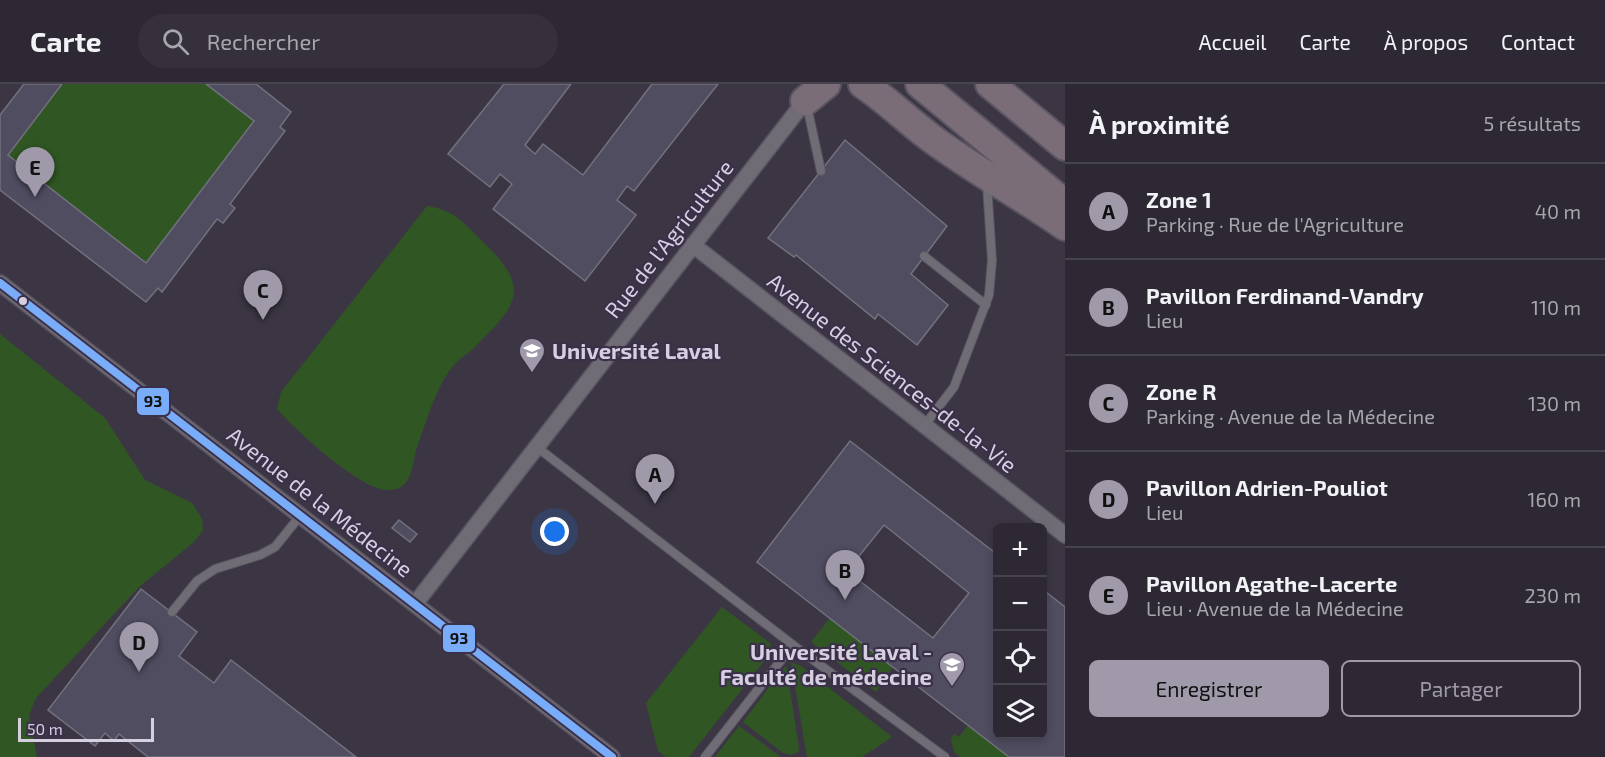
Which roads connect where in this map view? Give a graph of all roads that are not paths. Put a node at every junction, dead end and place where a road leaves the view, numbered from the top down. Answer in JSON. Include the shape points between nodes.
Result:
{"nodes":[{"id":1,"x":863,"y":84,"type":"edge"},
{"id":2,"x":920,"y":84,"type":"edge"},
{"id":3,"x":990,"y":84,"type":"edge"},
{"id":4,"x":816,"y":93,"type":"edge"},
{"id":5,"x":1065,"y":146,"type":"edge"},
{"id":6,"x":821,"y":171,"type":"dead end"},
{"id":7,"x":987,"y":178,"type":"junction"},
{"id":8,"x":1065,"y":204,"type":"edge"},
{"id":9,"x":1065,"y":226,"type":"edge"},
{"id":10,"x":693,"y":245,"type":"junction"},
{"id":11,"x":924,"y":256,"type":"dead end"},
{"id":12,"x":0,"y":283,"type":"edge"},
{"id":13,"x":986,"y":305,"type":"junction"},
{"id":14,"x":923,"y":426,"type":"junction"},
{"id":15,"x":538,"y":448,"type":"junction"},
{"id":16,"x":300,"y":516,"type":"junction"},
{"id":17,"x":1065,"y":535,"type":"edge"},
{"id":18,"x":415,"y":604,"type":"junction"},
{"id":19,"x":172,"y":612,"type":"dead end"},
{"id":20,"x":793,"y":645,"type":"junction"},
{"id":21,"x":612,"y":757,"type":"edge"},
{"id":22,"x":705,"y":757,"type":"edge"},
{"id":23,"x":945,"y":757,"type":"edge"}],
"edges":[{"from":1,"to":7,"type":"highway"},
{"from":2,"to":8,"type":"highway"},
{"from":3,"to":5,"type":"highway"},
{"from":4,"to":6,"type":"lane"},
{"from":4,"to":10,"type":"street","name":"Rue de l'Agriculture"},
{"from":7,"to":9,"type":"highway","via":[[1027,199]]},
{"from":7,"to":13,"type":"lane","via":[[993,260]]},
{"from":10,"to":14,"type":"street","name":"Avenue des Sciences-de-la-Vie"},
{"from":10,"to":15,"type":"street","name":"Rue de l'Agriculture"},
{"from":11,"to":13,"type":"lane"},
{"from":12,"to":16,"type":"street","name":"Avenue de la Médecine"},
{"from":13,"to":14,"type":"lane","via":[[954,387]]},
{"from":14,"to":17,"type":"street","name":"Avenue des Sciences-de-la-Vie"},
{"from":15,"to":18,"type":"street","name":"Rue de l'Agriculture"},
{"from":15,"to":20,"type":"lane"},
{"from":16,"to":18,"type":"street","name":"Avenue de la Médecine"},
{"from":16,"to":19,"type":"lane","via":[[275,547],[215,569],[197,581]]},
{"from":18,"to":21,"type":"street","name":"Avenue de la Médecine"},
{"from":20,"to":22,"type":"lane"},
{"from":20,"to":23,"type":"lane"}]}
